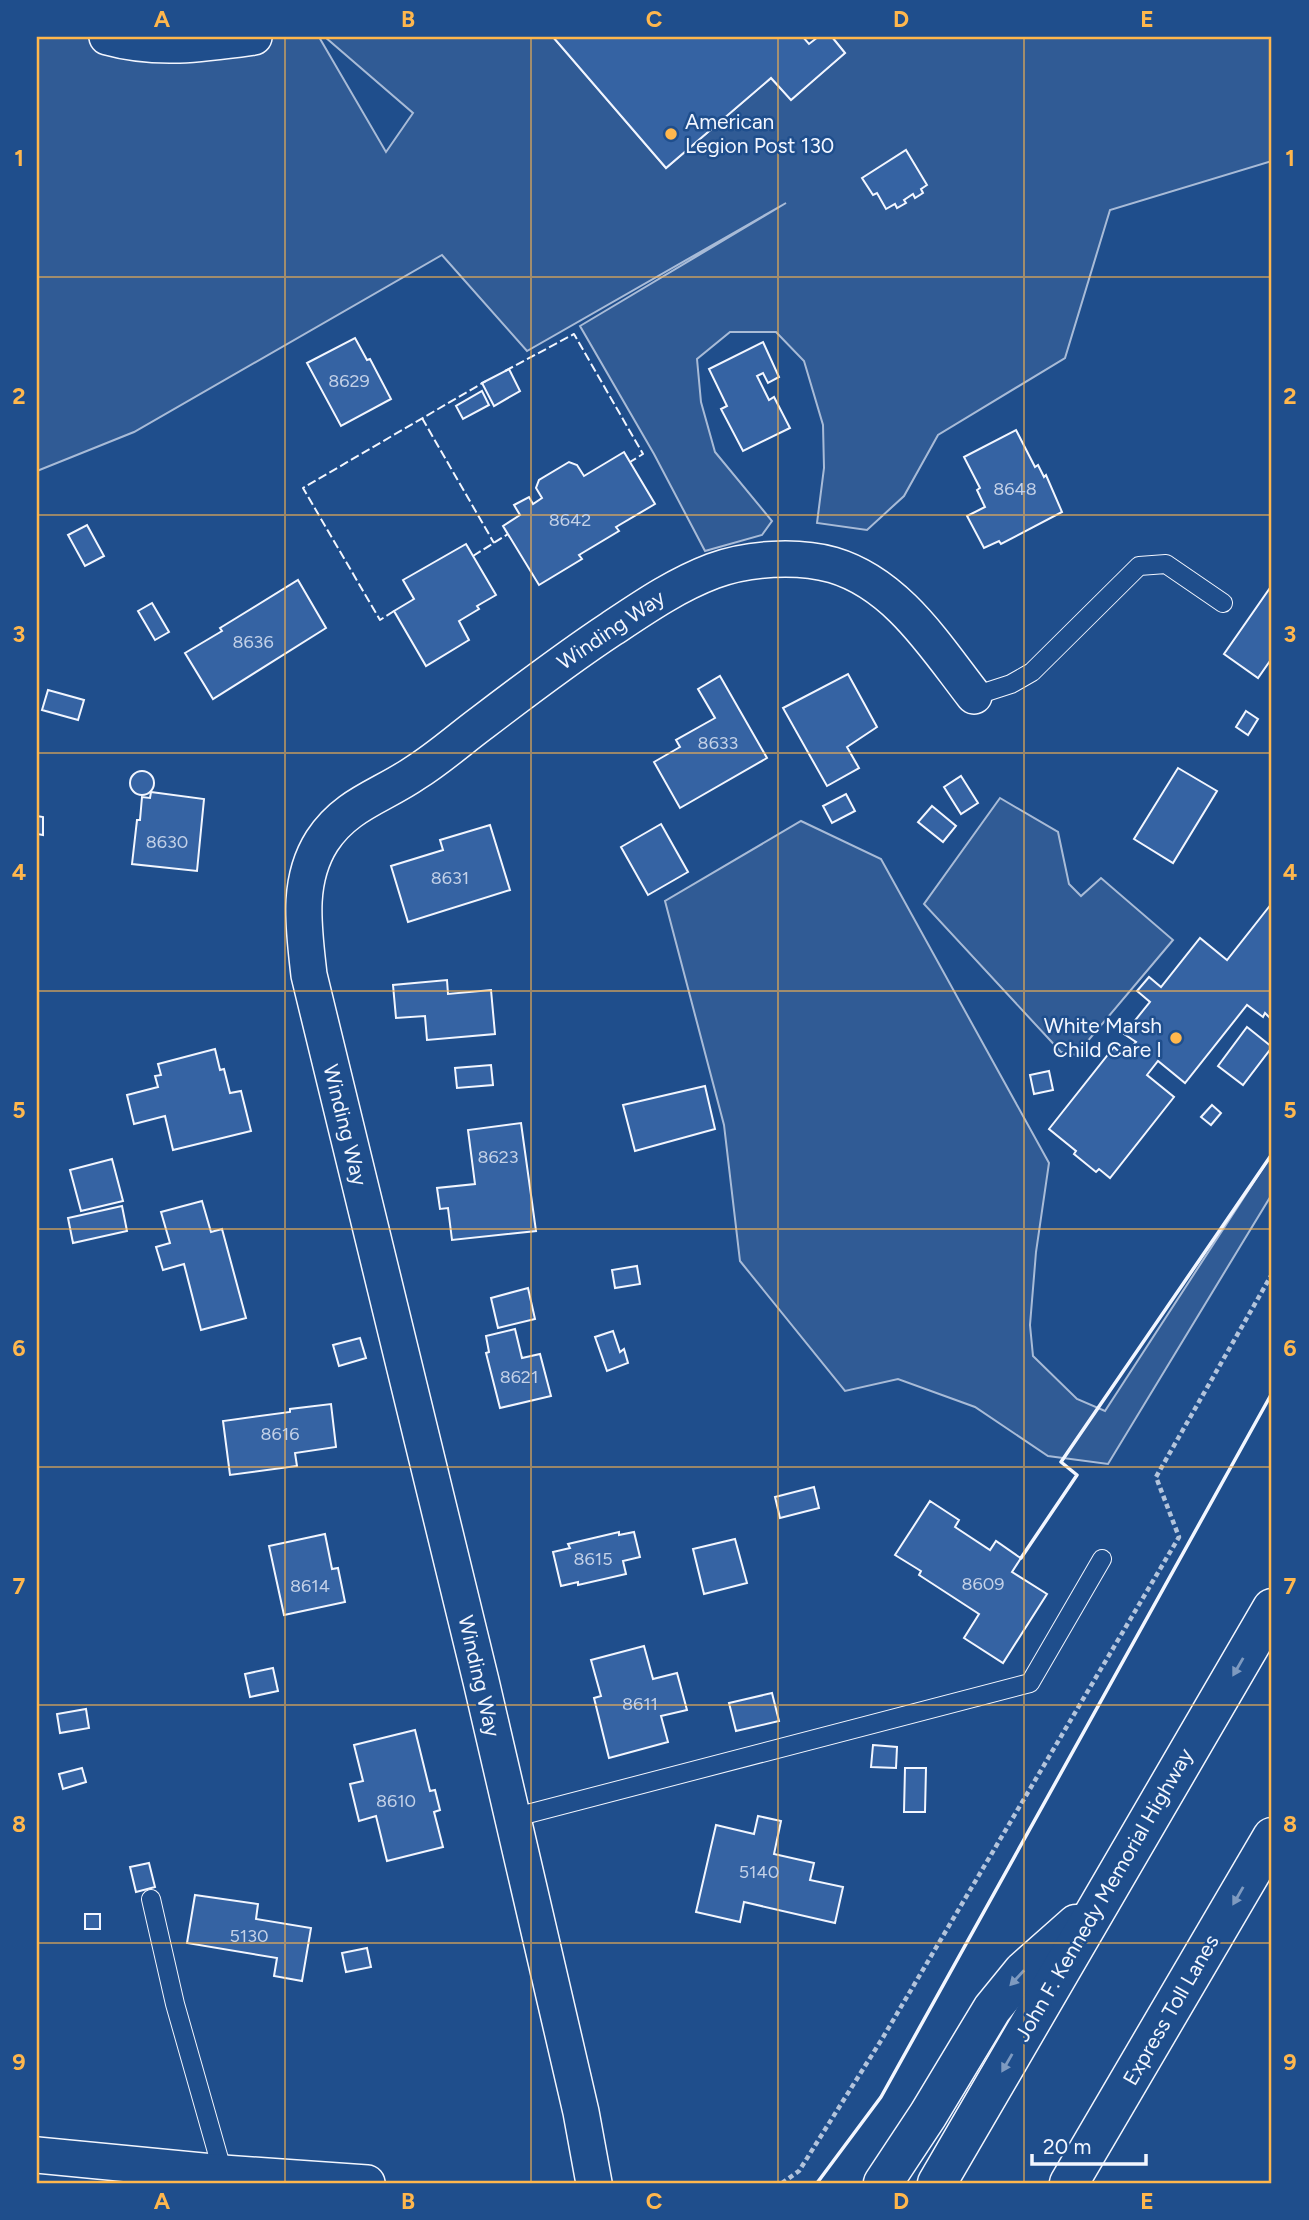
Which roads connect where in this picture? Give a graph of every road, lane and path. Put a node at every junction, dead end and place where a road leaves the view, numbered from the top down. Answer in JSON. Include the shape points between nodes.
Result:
{"nodes":[{"id":1,"x":107,"y":37,"type":"edge"},
{"id":2,"x":254,"y":37,"type":"edge"},
{"id":3,"x":1223,"y":603,"type":"dead end"},
{"id":4,"x":974,"y":696,"type":"joint"},
{"id":5,"x":1272,"y":1274,"type":"edge"},
{"id":6,"x":1102,"y":1559,"type":"dead end"},
{"id":7,"x":1272,"y":1608,"type":"edge"},
{"id":8,"x":512,"y":1818,"type":"junction"},
{"id":9,"x":1272,"y":1837,"type":"edge"},
{"id":10,"x":1103,"y":1898,"type":"junction"},
{"id":11,"x":151,"y":1899,"type":"dead end"},
{"id":12,"x":37,"y":2155,"type":"edge"},
{"id":13,"x":223,"y":2173,"type":"junction"},
{"id":14,"x":367,"y":2183,"type":"edge"},
{"id":15,"x":594,"y":2183,"type":"edge"},
{"id":16,"x":782,"y":2183,"type":"edge"},
{"id":17,"x":883,"y":2183,"type":"edge"},
{"id":18,"x":937,"y":2183,"type":"edge"},
{"id":19,"x":1069,"y":2183,"type":"edge"}],
"edges":[{"from":1,"to":2,"type":"street","via":[[151,46]]},
{"from":3,"to":4,"type":"lane","via":[[1166,564],[1139,566],[1032,672]]},
{"from":4,"to":8,"type":"street","name":"Winding Way","via":[[916,621],[854,572],[804,560],[749,562],[715,570],[651,602],[559,664],[414,775],[363,802],[339,820],[310,865],[303,894],[309,975]]},
{"from":5,"to":16,"type":"path","via":[[1156,1477],[1179,1537],[882,2039],[799,2171]]},
{"from":6,"to":8,"type":"lane","via":[[1030,1683]]},
{"from":7,"to":10,"type":"highway","name":"John F. Kennedy Memorial Highway","one_way":true},
{"from":8,"to":15,"type":"street","name":"Winding Way"},
{"from":9,"to":19,"type":"highway","name":"Express Toll Lanes","one_way":true},
{"from":10,"to":17,"type":"highway","one_way":true,"via":[[1036,1958],[1000,1998]]},
{"from":10,"to":18,"type":"highway","name":"John F. Kennedy Memorial Highway","one_way":true},
{"from":11,"to":13,"type":"lane"},
{"from":12,"to":13,"type":"street"},
{"from":13,"to":14,"type":"street"}]}
